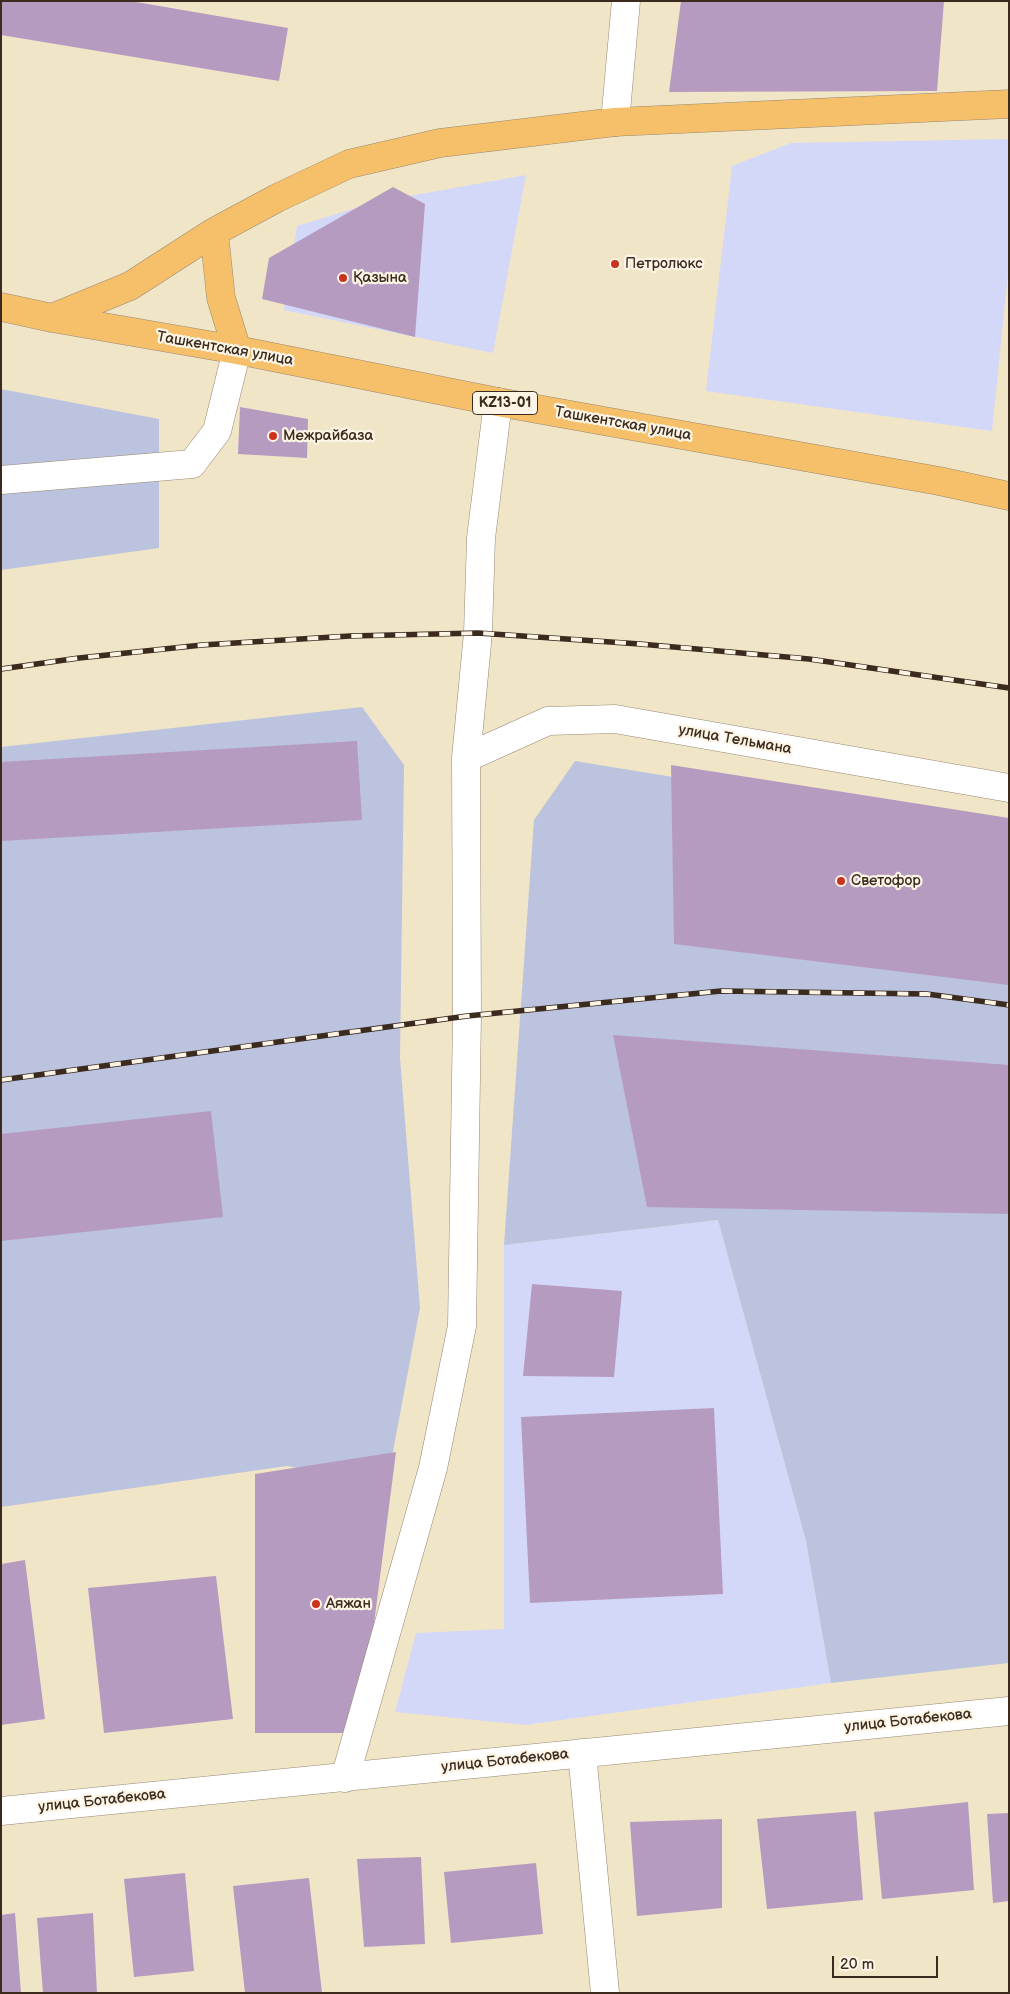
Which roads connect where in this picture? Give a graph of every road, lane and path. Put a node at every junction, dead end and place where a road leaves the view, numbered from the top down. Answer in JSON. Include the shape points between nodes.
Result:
{"nodes":[{"id":1,"x":626,"y":1,"type":"edge"},
{"id":2,"x":1009,"y":104,"type":"edge"},
{"id":3,"x":615,"y":122,"type":"junction"},
{"id":4,"x":214,"y":232,"type":"junction"},
{"id":5,"x":1,"y":307,"type":"edge"},
{"id":6,"x":52,"y":318,"type":"junction"},
{"id":7,"x":236,"y":350,"type":"junction"},
{"id":8,"x":498,"y":402,"type":"junction"},
{"id":9,"x":1,"y":480,"type":"edge"},
{"id":10,"x":1009,"y":496,"type":"edge"},
{"id":11,"x":466,"y":758,"type":"junction"},
{"id":12,"x":1009,"y":788,"type":"edge"},
{"id":13,"x":1009,"y":1711,"type":"edge"},
{"id":14,"x":582,"y":1754,"type":"junction"},
{"id":15,"x":345,"y":1778,"type":"junction"},
{"id":16,"x":1,"y":1811,"type":"edge"},
{"id":17,"x":605,"y":1993,"type":"edge"}],
"edges":[{"from":1,"to":3,"type":"street"},
{"from":2,"to":3,"type":"main road"},
{"from":3,"to":4,"type":"main road","via":[[440,143],[349,164]]},
{"from":4,"to":6,"type":"main road","via":[[130,286]]},
{"from":4,"to":7,"type":"main road","via":[[221,298]]},
{"from":5,"to":6,"type":"main road","name":"Ташкентская улица","number":"KZ13-01"},
{"from":6,"to":7,"type":"main road","name":"Ташкентская улица","number":"KZ13-01"},
{"from":7,"to":8,"type":"main road","name":"Ташкентская улица","number":"KZ13-01"},
{"from":7,"to":9,"type":"street","via":[[217,431],[192,464]]},
{"from":8,"to":10,"type":"main road","name":"Ташкентская улица","number":"KZ13-01"},
{"from":8,"to":11,"type":"street","via":[[481,538],[478,633]]},
{"from":11,"to":12,"type":"street","name":"улица Тельмана","via":[[548,721],[615,719]]},
{"from":11,"to":15,"type":"street","via":[[467,1016],[462,1326],[433,1468]]},
{"from":13,"to":14,"type":"street","name":"улица Ботабекова"},
{"from":14,"to":15,"type":"street","name":"улица Ботабекова"},
{"from":14,"to":17,"type":"street"},
{"from":15,"to":16,"type":"street","name":"улица Ботабекова"}]}
